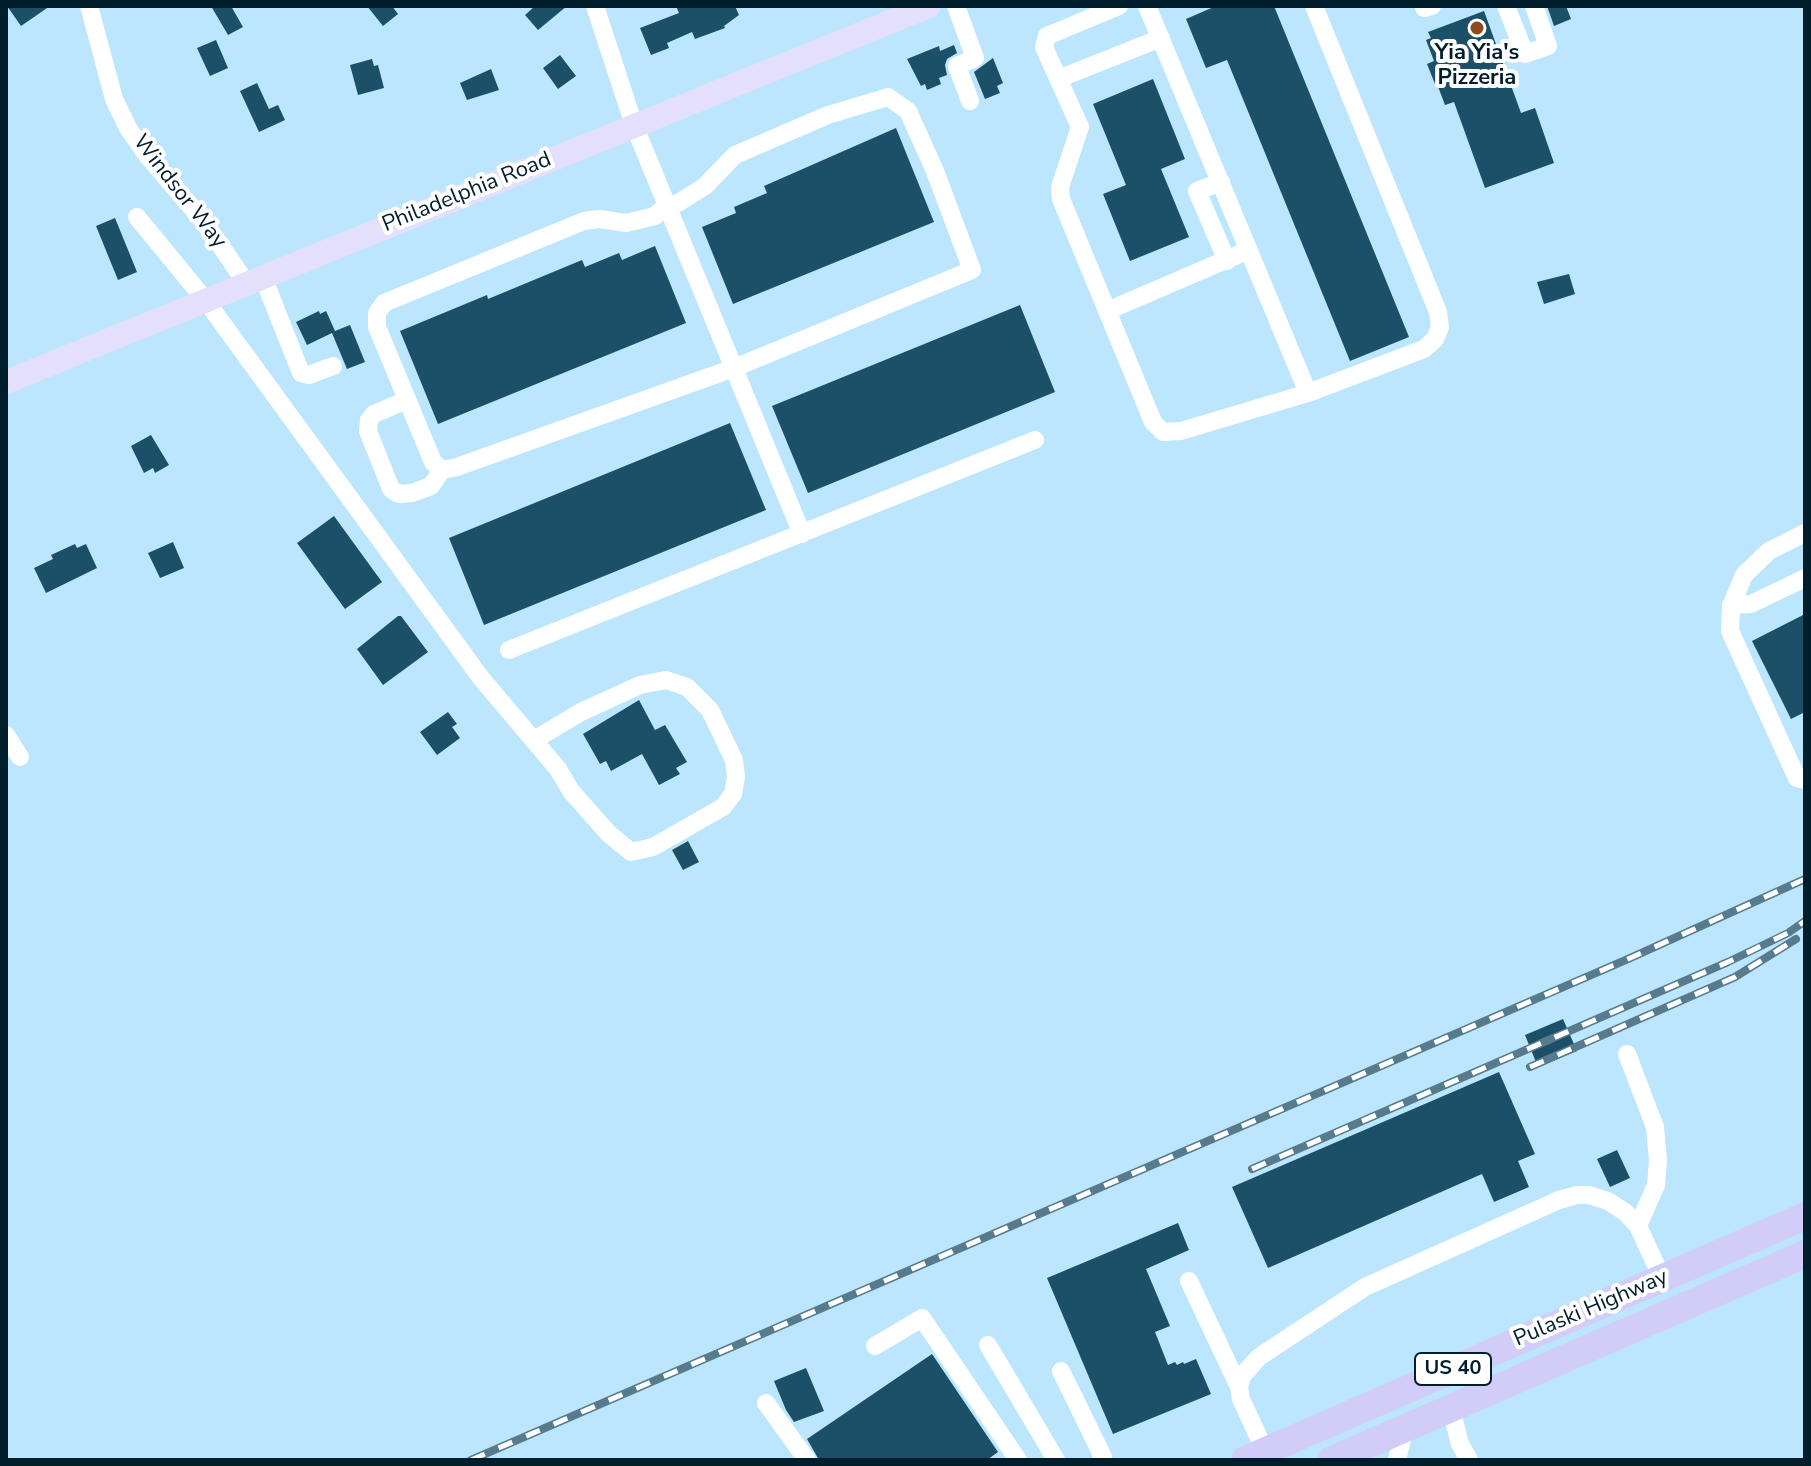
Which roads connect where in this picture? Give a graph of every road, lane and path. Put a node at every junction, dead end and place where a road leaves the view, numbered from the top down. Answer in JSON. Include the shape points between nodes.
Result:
{"nodes":[{"id":1,"x":89,"y":6,"type":"edge"},
{"id":2,"x":929,"y":6,"type":"edge"},
{"id":3,"x":956,"y":6,"type":"edge"},
{"id":4,"x":1119,"y":6,"type":"edge"},
{"id":5,"x":1147,"y":6,"type":"edge"},
{"id":6,"x":1314,"y":6,"type":"edge"},
{"id":7,"x":1424,"y":6,"type":"edge"},
{"id":8,"x":1432,"y":6,"type":"edge"},
{"id":9,"x":1506,"y":6,"type":"edge"},
{"id":10,"x":1534,"y":6,"type":"edge"},
{"id":11,"x":600,"y":8,"type":"edge"},
{"id":12,"x":1161,"y":38,"type":"junction"},
{"id":13,"x":1058,"y":79,"type":"junction"},
{"id":14,"x":970,"y":101,"type":"dead end"},
{"id":15,"x":634,"y":125,"type":"junction"},
{"id":16,"x":1221,"y":182,"type":"junction"},
{"id":17,"x":667,"y":205,"type":"junction"},
{"id":18,"x":137,"y":217,"type":"dead end"},
{"id":19,"x":1249,"y":250,"type":"junction"},
{"id":20,"x":1227,"y":261,"type":"junction"},
{"id":21,"x":255,"y":280,"type":"junction"},
{"id":22,"x":206,"y":301,"type":"junction"},
{"id":23,"x":1107,"y":311,"type":"junction"},
{"id":24,"x":333,"y":366,"type":"dead end"},
{"id":25,"x":734,"y":368,"type":"junction"},
{"id":26,"x":6,"y":382,"type":"edge"},
{"id":27,"x":1308,"y":393,"type":"junction"},
{"id":28,"x":407,"y":400,"type":"junction"},
{"id":29,"x":1035,"y":440,"type":"dead end"},
{"id":30,"x":442,"y":470,"type":"junction"},
{"id":31,"x":1805,"y":533,"type":"edge"},
{"id":32,"x":802,"y":534,"type":"junction"},
{"id":33,"x":1805,"y":578,"type":"edge"},
{"id":34,"x":1731,"y":605,"type":"junction"},
{"id":35,"x":509,"y":650,"type":"dead end"},
{"id":36,"x":6,"y":735,"type":"edge"},
{"id":37,"x":534,"y":740,"type":"junction"},
{"id":38,"x":20,"y":757,"type":"dead end"},
{"id":39,"x":1805,"y":780,"type":"edge"},
{"id":40,"x":1627,"y":1054,"type":"dead end"},
{"id":41,"x":1805,"y":1216,"type":"edge"},
{"id":42,"x":1638,"y":1226,"type":"junction"},
{"id":43,"x":1805,"y":1254,"type":"edge"},
{"id":44,"x":1662,"y":1278,"type":"junction"},
{"id":45,"x":1189,"y":1281,"type":"dead end"},
{"id":46,"x":988,"y":1345,"type":"dead end"},
{"id":47,"x":875,"y":1346,"type":"dead end"},
{"id":48,"x":1061,"y":1371,"type":"dead end"},
{"id":49,"x":1239,"y":1387,"type":"junction"},
{"id":50,"x":766,"y":1403,"type":"dead end"},
{"id":51,"x":1451,"y":1409,"type":"junction"},
{"id":52,"x":1405,"y":1427,"type":"junction"},
{"id":53,"x":1255,"y":1456,"type":"edge"},
{"id":54,"x":807,"y":1460,"type":"edge"},
{"id":55,"x":1018,"y":1460,"type":"edge"},
{"id":56,"x":1056,"y":1460,"type":"edge"},
{"id":57,"x":1101,"y":1460,"type":"edge"},
{"id":58,"x":1332,"y":1460,"type":"edge"},
{"id":59,"x":1397,"y":1460,"type":"edge"},
{"id":60,"x":1469,"y":1460,"type":"edge"}],
"edges":[{"from":1,"to":21,"type":"street","name":"Windsor Way","via":[[114,99],[128,128]]},
{"from":2,"to":15,"type":"main road","name":"Philadelphia Road"},
{"from":3,"to":14,"type":"street","via":[[975,58],[957,66]]},
{"from":4,"to":13,"type":"street","via":[[1047,36],[1044,47]]},
{"from":5,"to":12,"type":"street"},
{"from":6,"to":27,"type":"street","via":[[1440,327],[1424,349]]},
{"from":7,"to":8,"type":"street"},
{"from":9,"to":10,"type":"street","via":[[1525,54],[1548,46]]},
{"from":11,"to":15,"type":"street"},
{"from":12,"to":13,"type":"street"},
{"from":12,"to":16,"type":"street"},
{"from":13,"to":23,"type":"street","via":[[1080,127],[1060,187],[1061,199]]},
{"from":15,"to":17,"type":"street"},
{"from":15,"to":21,"type":"main road","name":"Philadelphia Road"},
{"from":16,"to":19,"type":"street"},
{"from":16,"to":20,"type":"street","via":[[1197,191]]},
{"from":17,"to":25,"type":"street"},
{"from":17,"to":25,"type":"street","via":[[705,186],[735,155],[828,115],[888,97],[908,111],[935,171],[972,270]]},
{"from":17,"to":28,"type":"street","via":[[640,222],[584,221],[384,303],[377,327]]},
{"from":18,"to":22,"type":"street"},
{"from":19,"to":20,"type":"street"},
{"from":19,"to":27,"type":"street"},
{"from":20,"to":23,"type":"street"},
{"from":21,"to":22,"type":"main road","name":"Philadelphia Road"},
{"from":21,"to":24,"type":"street","name":"Windsor Way","via":[[301,373]]},
{"from":22,"to":26,"type":"main road","name":"Philadelphia Road"},
{"from":22,"to":37,"type":"street","via":[[481,678]]},
{"from":23,"to":27,"type":"street","via":[[1153,422],[1163,432]]},
{"from":25,"to":30,"type":"street"},
{"from":25,"to":32,"type":"street"},
{"from":28,"to":30,"type":"street","via":[[433,462]]},
{"from":28,"to":30,"type":"street","via":[[369,420],[368,431],[391,489],[399,494],[431,486]]},
{"from":29,"to":32,"type":"street"},
{"from":31,"to":34,"type":"street","via":[[1769,551],[1744,575]]},
{"from":32,"to":35,"type":"street"},
{"from":33,"to":34,"type":"street","via":[[1751,604]]},
{"from":34,"to":39,"type":"street","via":[[1730,631],[1797,778]]},
{"from":36,"to":38,"type":"street"},
{"from":37,"to":37,"type":"street","via":[[640,685],[666,680],[687,687],[710,710],[734,760],[733,794],[723,807],[653,847],[631,852],[571,791]]},
{"from":40,"to":42,"type":"street","via":[[1655,1127],[1658,1161],[1656,1185]]},
{"from":41,"to":44,"type":"highway","name":"Pulaski Highway","number":"US 40"},
{"from":42,"to":44,"type":"street"},
{"from":42,"to":49,"type":"street","via":[[1608,1201],[1589,1195],[1559,1200],[1365,1287],[1259,1357]]},
{"from":43,"to":51,"type":"highway","name":"Pulaski Highway","number":"US 40"},
{"from":44,"to":53,"type":"highway","name":"Pulaski Highway","number":"US 40"},
{"from":45,"to":49,"type":"street"},
{"from":46,"to":56,"type":"street"},
{"from":47,"to":55,"type":"street","via":[[922,1318]]},
{"from":48,"to":57,"type":"street"},
{"from":49,"to":53,"type":"street"},
{"from":50,"to":54,"type":"street"},
{"from":51,"to":52,"type":"highway","name":"Pulaski Highway","number":"US 40"},
{"from":51,"to":60,"type":"street"},
{"from":52,"to":58,"type":"highway","name":"Pulaski Highway","number":"US 40"},
{"from":52,"to":59,"type":"street"}]}
